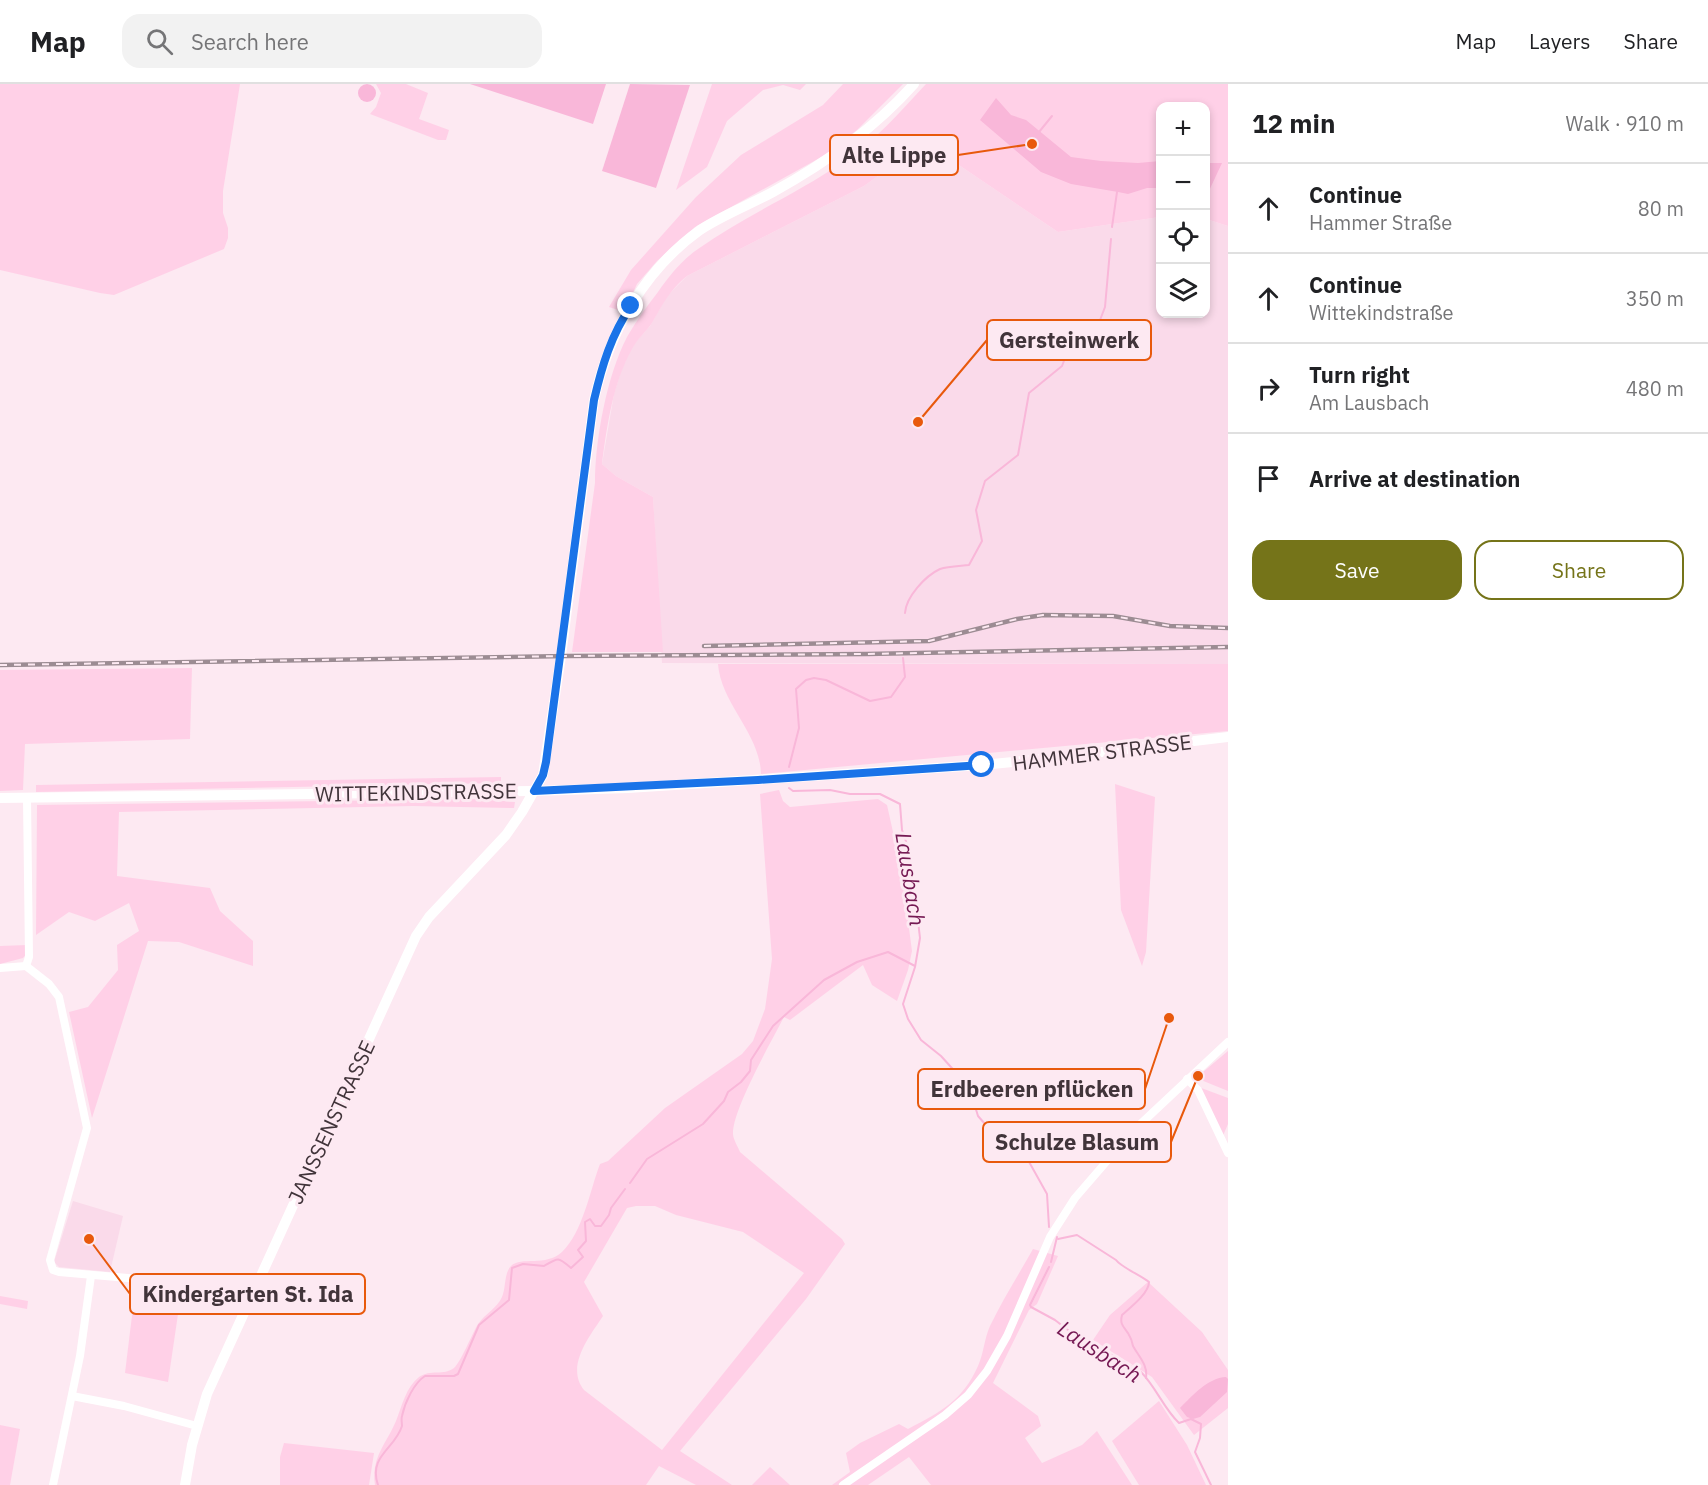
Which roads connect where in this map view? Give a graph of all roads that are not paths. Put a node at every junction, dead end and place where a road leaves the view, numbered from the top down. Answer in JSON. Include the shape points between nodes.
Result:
{"nodes":[{"id":1,"x":914,"y":84,"type":"edge"},
{"id":2,"x":1228,"y":737,"type":"edge"},
{"id":3,"x":903,"y":770,"type":"joint"},
{"id":4,"x":534,"y":791,"type":"junction"},
{"id":5,"x":0,"y":798,"type":"edge"},
{"id":6,"x":27,"y":798,"type":"junction"},
{"id":7,"x":26,"y":966,"type":"junction"},
{"id":8,"x":0,"y":968,"type":"edge"},
{"id":9,"x":1228,"y":1042,"type":"edge"},
{"id":10,"x":1187,"y":1079,"type":"junction"},
{"id":11,"x":1228,"y":1153,"type":"edge"},
{"id":12,"x":91,"y":1276,"type":"junction"},
{"id":13,"x":249,"y":1301,"type":"junction"},
{"id":14,"x":72,"y":1396,"type":"junction"},
{"id":15,"x":197,"y":1426,"type":"junction"},
{"id":16,"x":847,"y":1484,"type":"edge"},
{"id":17,"x":53,"y":1485,"type":"edge"},
{"id":18,"x":184,"y":1485,"type":"edge"}],
"edges":[{"from":1,"to":4,"type":"main road","name":"JANSSENSTRASSE","via":[[837,153],[701,230],[658,268],[620,323],[594,400],[546,762]]},
{"from":2,"to":3,"type":"main road","name":"HAMMER STRASSE","via":[[1052,759]]},
{"from":3,"to":4,"type":"main road","name":"WITTEKINDSTRASSE"},
{"from":4,"to":6,"type":"main road","name":"WITTEKINDSTRASSE"},
{"from":4,"to":13,"type":"main road","name":"JANSSENSTRASSE","via":[[506,836],[429,917],[416,936]]},
{"from":5,"to":6,"type":"main road","name":"WITTEKINDSTRASSE"},
{"from":6,"to":7,"type":"street"},
{"from":7,"to":8,"type":"street"},
{"from":7,"to":12,"type":"street","via":[[49,984],[59,998],[87,1128],[50,1260],[53,1270]]},
{"from":9,"to":10,"type":"street"},
{"from":10,"to":11,"type":"street","via":[[1198,1090]]},
{"from":10,"to":16,"type":"street","via":[[1132,1132],[1060,1220],[1007,1336],[979,1382],[958,1405]]},
{"from":12,"to":13,"type":"street","via":[[208,1285]]},
{"from":12,"to":14,"type":"street"},
{"from":13,"to":15,"type":"main road","name":"JANSSENSTRASSE","via":[[207,1394]]},
{"from":14,"to":15,"type":"street"},
{"from":14,"to":17,"type":"street"},
{"from":15,"to":18,"type":"main road","name":"JANSSENSTRASSE"}]}
